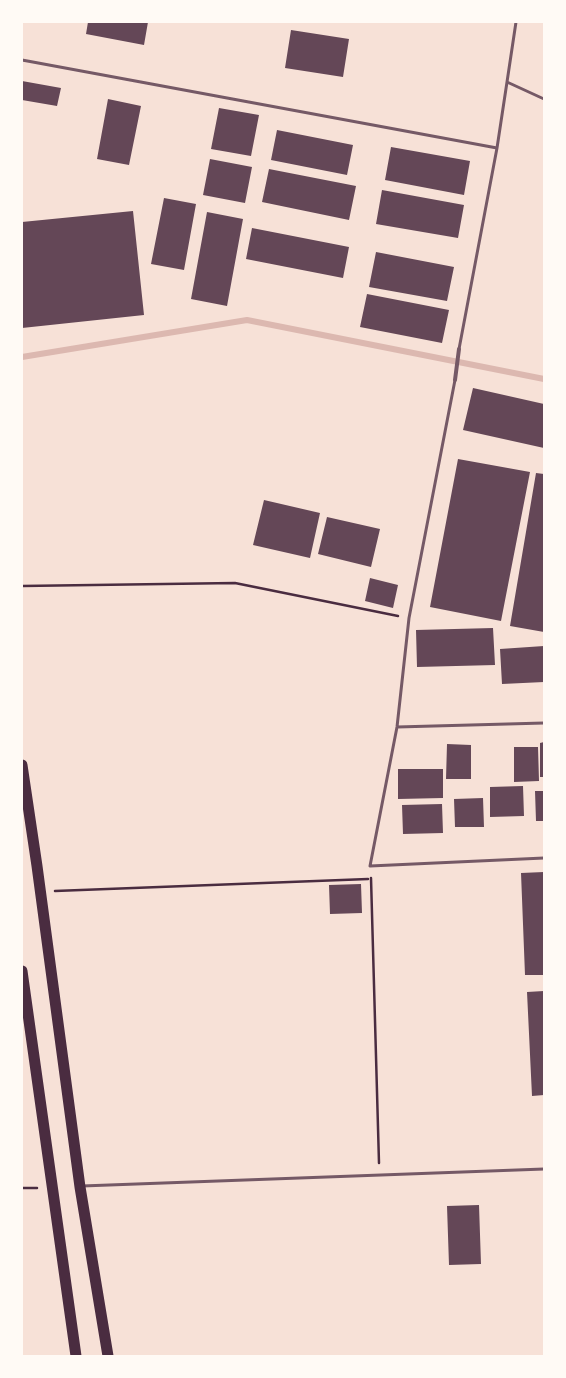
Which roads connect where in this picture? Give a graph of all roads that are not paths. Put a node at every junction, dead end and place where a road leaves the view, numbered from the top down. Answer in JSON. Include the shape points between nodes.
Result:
{"nodes":[{"id":1,"x":516,"y":22,"type":"edge"},
{"id":2,"x":22,"y":60,"type":"edge"},
{"id":3,"x":507,"y":82,"type":"junction"},
{"id":4,"x":544,"y":99,"type":"edge"},
{"id":5,"x":497,"y":148,"type":"junction"},
{"id":6,"x":459,"y":349,"type":"joint"},
{"id":7,"x":454,"y":380,"type":"joint"},
{"id":8,"x":544,"y":723,"type":"edge"},
{"id":9,"x":397,"y":727,"type":"junction"},
{"id":10,"x":22,"y":765,"type":"edge"},
{"id":11,"x":544,"y":858,"type":"edge"},
{"id":12,"x":22,"y":971,"type":"edge"},
{"id":13,"x":544,"y":1169,"type":"edge"},
{"id":14,"x":80,"y":1186,"type":"junction"},
{"id":15,"x":76,"y":1356,"type":"edge"},
{"id":16,"x":108,"y":1356,"type":"edge"}],
"edges":[{"from":1,"to":3,"type":"lane"},
{"from":2,"to":5,"type":"lane"},
{"from":3,"to":4,"type":"lane"},
{"from":3,"to":5,"type":"lane"},
{"from":5,"to":6,"type":"lane"},
{"from":6,"to":7,"type":"street"},
{"from":7,"to":9,"type":"lane","via":[[410,618]]},
{"from":8,"to":9,"type":"lane"},
{"from":9,"to":11,"type":"lane","via":[[370,866]]},
{"from":10,"to":14,"type":"highway"},
{"from":12,"to":15,"type":"highway"},
{"from":13,"to":14,"type":"lane"},
{"from":14,"to":16,"type":"highway"}]}
